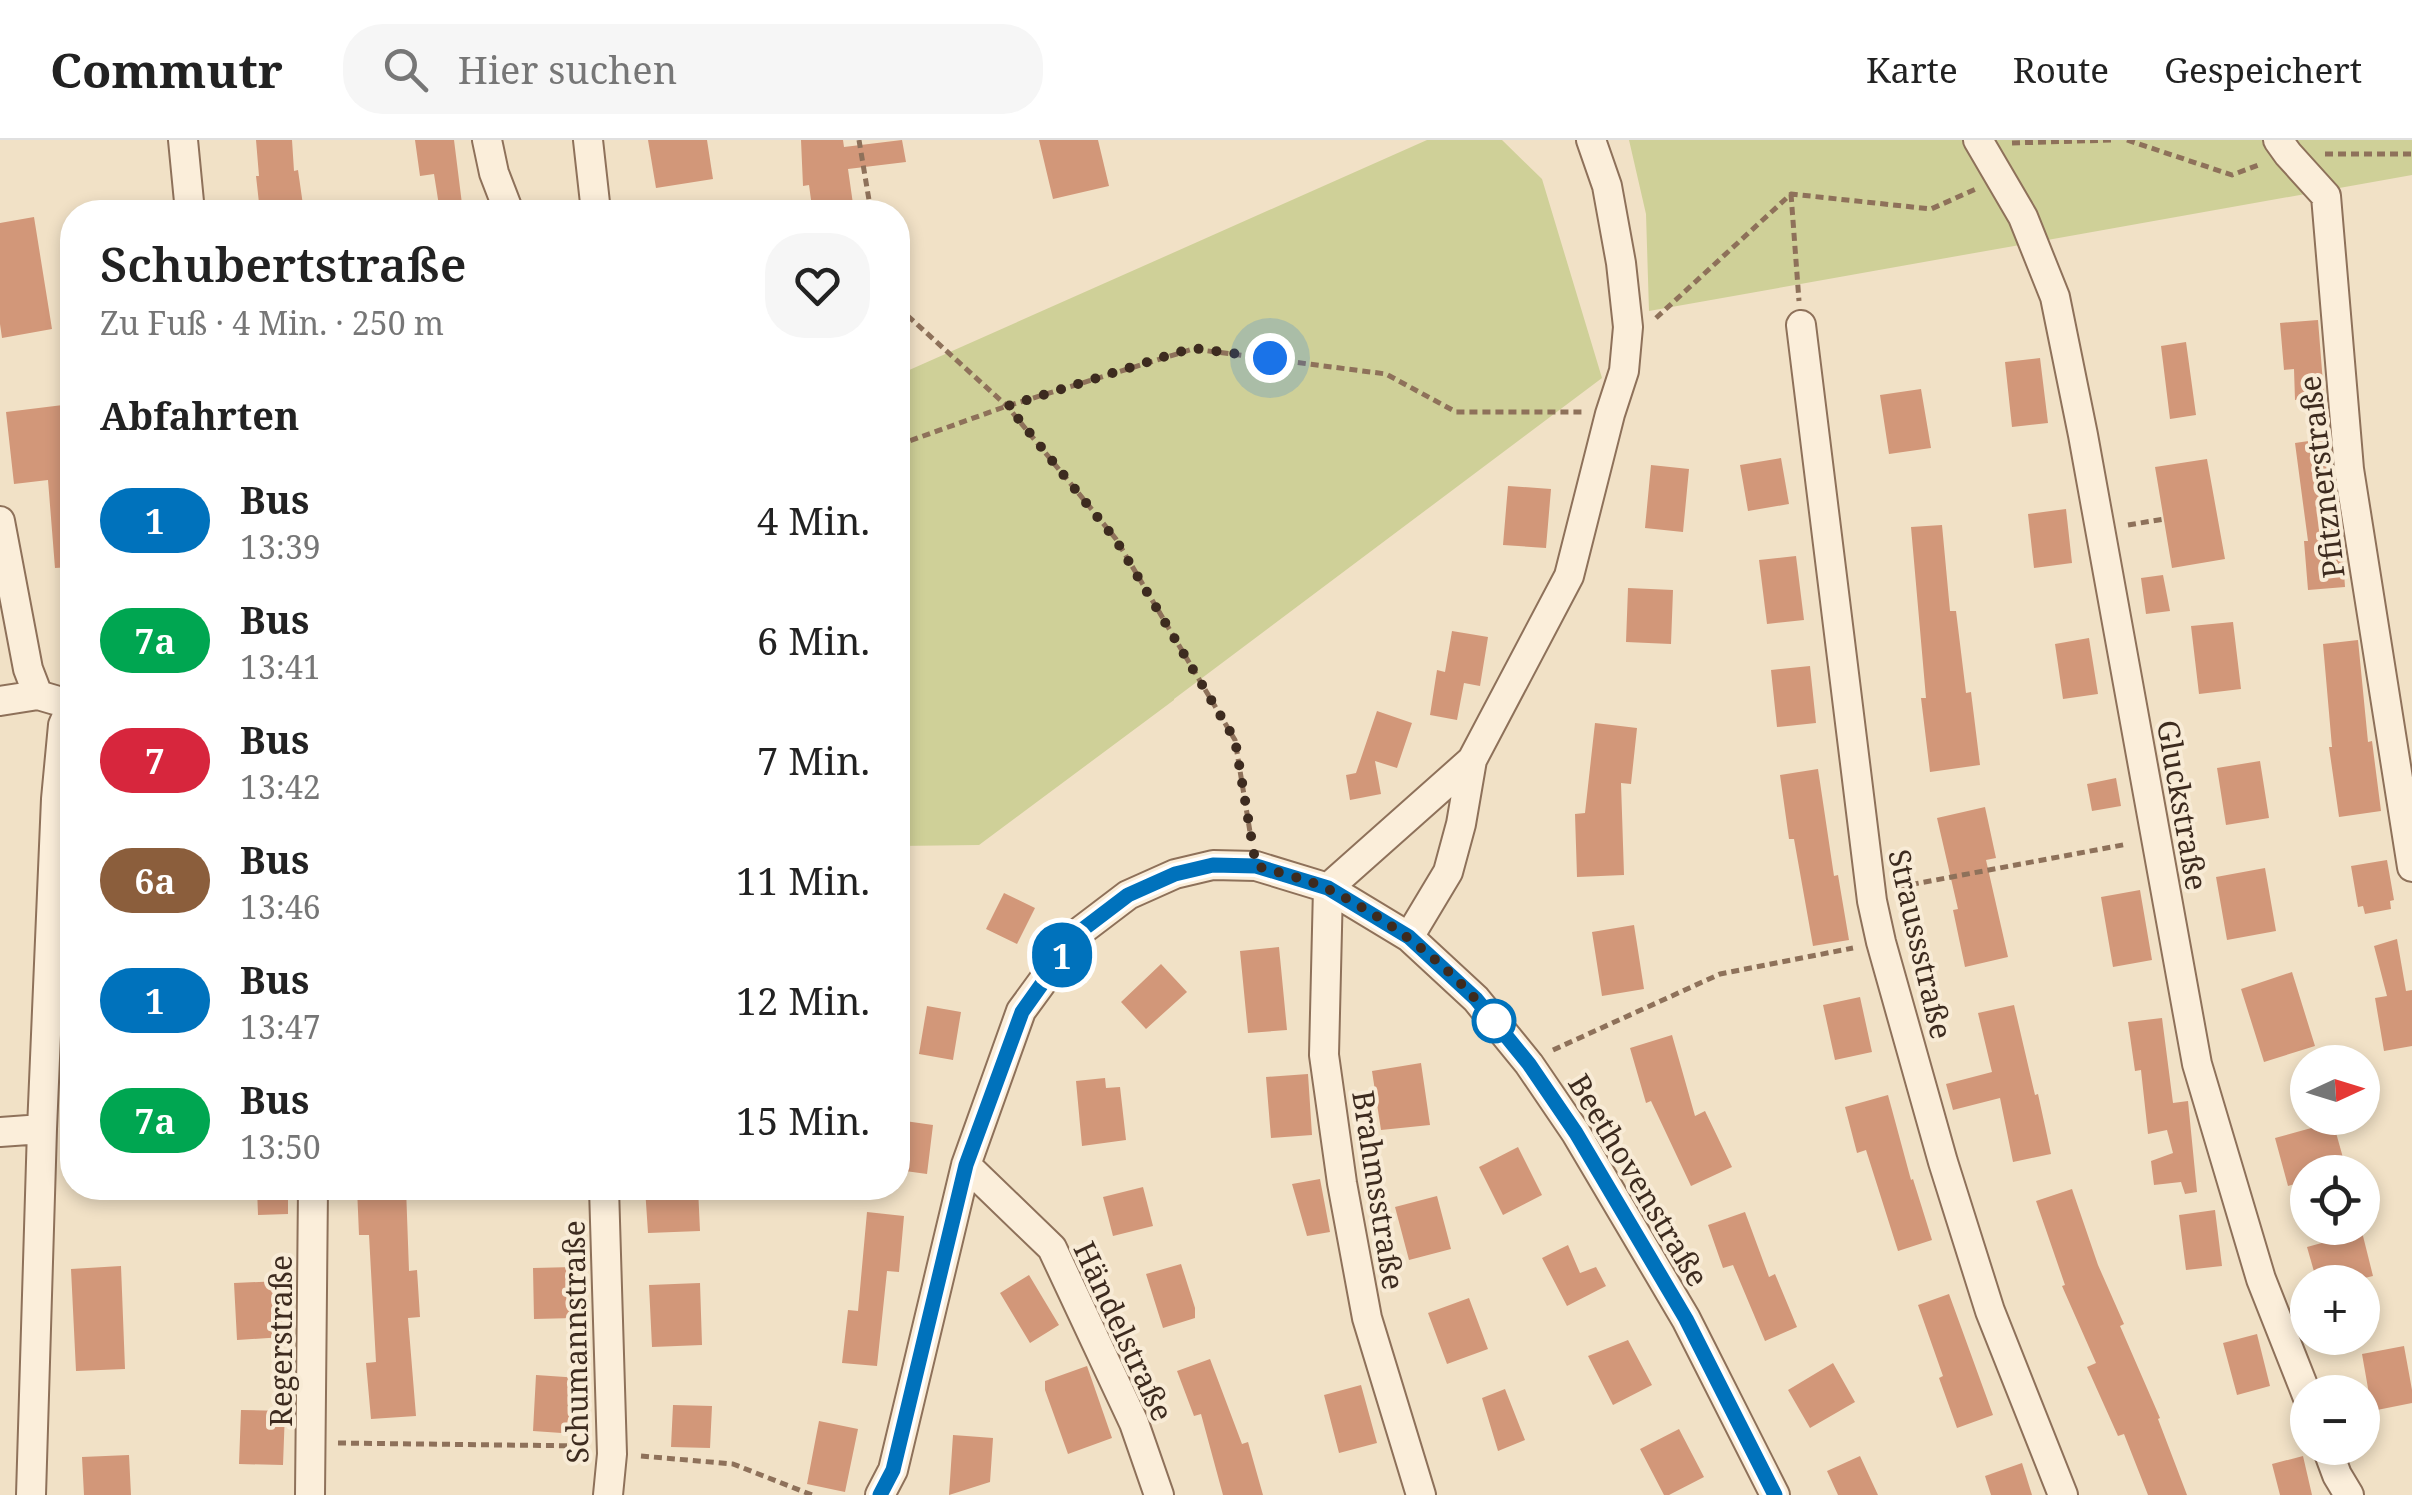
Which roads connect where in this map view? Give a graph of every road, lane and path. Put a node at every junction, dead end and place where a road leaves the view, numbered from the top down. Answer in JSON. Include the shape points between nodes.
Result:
{"nodes":[{"id":1,"x":183,"y":140,"type":"edge"},
{"id":2,"x":488,"y":140,"type":"edge"},
{"id":3,"x":588,"y":140,"type":"edge"},
{"id":4,"x":859,"y":140,"type":"edge"},
{"id":5,"x":1592,"y":140,"type":"edge"},
{"id":6,"x":2114,"y":140,"type":"edge"},
{"id":7,"x":2278,"y":140,"type":"edge"},
{"id":8,"x":1980,"y":142,"type":"edge"},
{"id":9,"x":2002,"y":177,"type":"junction"},
{"id":10,"x":1791,"y":194,"type":"junction"},
{"id":11,"x":189,"y":200,"type":"edge"},
{"id":12,"x":505,"y":200,"type":"edge"},
{"id":13,"x":595,"y":200,"type":"edge"},
{"id":14,"x":870,"y":200,"type":"edge"},
{"id":15,"x":1659,"y":317,"type":"dead end"},
{"id":16,"x":910,"y":318,"type":"edge"},
{"id":17,"x":1801,"y":326,"type":"joint"},
{"id":18,"x":1008,"y":406,"type":"junction"},
{"id":19,"x":1584,"y":412,"type":"dead end"},
{"id":20,"x":910,"y":441,"type":"edge"},
{"id":21,"x":2164,"y":518,"type":"dead end"},
{"id":22,"x":0,"y":521,"type":"edge"},
{"id":23,"x":2100,"y":530,"type":"junction"},
{"id":24,"x":38,"y":694,"type":"junction"},
{"id":25,"x":0,"y":701,"type":"edge"},
{"id":26,"x":60,"y":701,"type":"edge"},
{"id":27,"x":60,"y":757,"type":"edge"},
{"id":28,"x":1472,"y":760,"type":"junction"},
{"id":29,"x":2156,"y":840,"type":"junction"},
{"id":30,"x":1256,"y":866,"type":"junction"},
{"id":31,"x":2412,"y":867,"type":"edge"},
{"id":32,"x":1902,"y":887,"type":"dead end"},
{"id":33,"x":1328,"y":888,"type":"junction"},
{"id":34,"x":1409,"y":937,"type":"junction"},
{"id":35,"x":1858,"y":946,"type":"dead end"},
{"id":36,"x":1547,"y":1053,"type":"dead end"},
{"id":37,"x":42,"y":1129,"type":"junction"},
{"id":38,"x":0,"y":1132,"type":"edge"},
{"id":39,"x":966,"y":1165,"type":"junction"},
{"id":40,"x":313,"y":1200,"type":"edge"},
{"id":41,"x":604,"y":1200,"type":"edge"},
{"id":42,"x":2299,"y":1375,"type":"edge"},
{"id":43,"x":353,"y":1442,"type":"dead end"},
{"id":44,"x":577,"y":1445,"type":"dead end"},
{"id":45,"x":612,"y":1454,"type":"junction"},
{"id":46,"x":2333,"y":1465,"type":"edge"},
{"id":47,"x":31,"y":1495,"type":"edge"},
{"id":48,"x":310,"y":1495,"type":"edge"},
{"id":49,"x":608,"y":1495,"type":"edge"},
{"id":50,"x":812,"y":1495,"type":"edge"},
{"id":51,"x":880,"y":1495,"type":"edge"},
{"id":52,"x":1159,"y":1495,"type":"edge"},
{"id":53,"x":1421,"y":1495,"type":"edge"},
{"id":54,"x":1775,"y":1495,"type":"edge"},
{"id":55,"x":2063,"y":1495,"type":"edge"},
{"id":56,"x":2349,"y":1495,"type":"edge"}],
"edges":[{"from":1,"to":11,"type":"street"},
{"from":2,"to":12,"type":"street"},
{"from":3,"to":13,"type":"street"},
{"from":4,"to":14,"type":"path"},
{"from":5,"to":28,"type":"street","via":[[1621,262],[1628,327],[1624,371],[1569,576]]},
{"from":6,"to":8,"type":"path"},
{"from":7,"to":31,"type":"street","name":"Pfitznerstraße","via":[[2326,196],[2349,469]]},
{"from":8,"to":9,"type":"street","name":"Gluckstraße"},
{"from":9,"to":10,"type":"path","via":[[1931,209]]},
{"from":9,"to":23,"type":"street","name":"Gluckstraße","via":[[2056,297]]},
{"from":10,"to":15,"type":"path"},
{"from":10,"to":17,"type":"path"},
{"from":16,"to":18,"type":"path"},
{"from":17,"to":55,"type":"street","name":"Straussstraße","via":[[1875,915],[1990,1311]]},
{"from":18,"to":19,"type":"path","via":[[1192,348],[1386,374],[1456,412]]},
{"from":18,"to":20,"type":"path"},
{"from":18,"to":30,"type":"path","via":[[1116,540],[1235,740]]},
{"from":21,"to":23,"type":"path"},
{"from":22,"to":24,"type":"street"},
{"from":23,"to":29,"type":"street","name":"Gluckstraße"},
{"from":24,"to":25,"type":"street"},
{"from":24,"to":26,"type":"street"},
{"from":27,"to":37,"type":"street"},
{"from":28,"to":33,"type":"street"},
{"from":28,"to":34,"type":"street","via":[[1448,872]]},
{"from":29,"to":32,"type":"path"},
{"from":29,"to":42,"type":"street","name":"Gluckstraße","via":[[2197,1064],[2261,1279]]},
{"from":30,"to":33,"type":"street","name":"Beethovenstraße"},
{"from":30,"to":39,"type":"street","name":"Beethovenstraße","via":[[1213,865],[1175,874],[1128,895],[1078,933],[1022,1012]]},
{"from":33,"to":34,"type":"street","name":"Beethovenstraße"},
{"from":33,"to":53,"type":"street","name":"Brahmsstraße","via":[[1324,1055],[1342,1183],[1367,1318]]},
{"from":34,"to":54,"type":"street","name":"Beethovenstraße","via":[[1476,999],[1576,1133],[1686,1319]]},
{"from":35,"to":36,"type":"path","via":[[1720,974]]},
{"from":37,"to":38,"type":"street"},
{"from":37,"to":47,"type":"street"},
{"from":39,"to":51,"type":"street","name":"Beethovenstraße","via":[[893,1470]]},
{"from":39,"to":52,"type":"street","name":"Händelstraße","via":[[1052,1248],[1134,1423]]},
{"from":40,"to":48,"type":"street","name":"Regerstraße"},
{"from":41,"to":45,"type":"street","name":"Schumannstraße"},
{"from":43,"to":44,"type":"path"},
{"from":45,"to":49,"type":"street","name":"Schumannstraße"},
{"from":45,"to":50,"type":"path","via":[[734,1464]]},
{"from":46,"to":56,"type":"street"}]}
